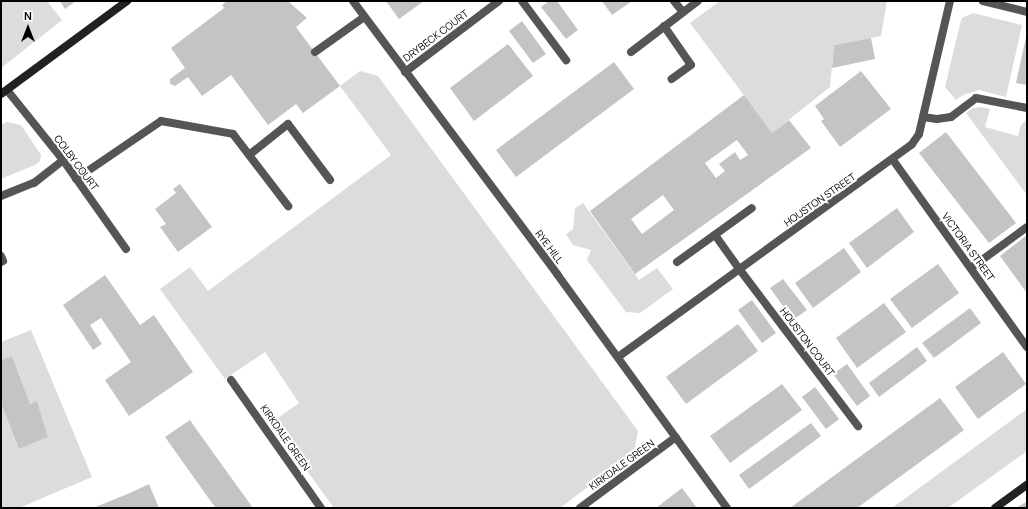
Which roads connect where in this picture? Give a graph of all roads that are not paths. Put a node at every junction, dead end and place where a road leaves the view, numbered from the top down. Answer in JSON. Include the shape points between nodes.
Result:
{"nodes":[{"id":1,"x":127,"y":1,"type":"edge"},
{"id":2,"x":353,"y":1,"type":"edge"},
{"id":3,"x":499,"y":1,"type":"edge"},
{"id":4,"x":522,"y":1,"type":"edge"},
{"id":5,"x":674,"y":1,"type":"edge"},
{"id":6,"x":698,"y":1,"type":"edge"},
{"id":7,"x":950,"y":1,"type":"edge"},
{"id":8,"x":983,"y":1,"type":"edge"},
{"id":9,"x":683,"y":12,"type":"junction"},
{"id":10,"x":1027,"y":12,"type":"edge"},
{"id":11,"x":364,"y":16,"type":"junction"},
{"id":12,"x":664,"y":26,"type":"junction"},
{"id":13,"x":315,"y":52,"type":"dead end"},
{"id":14,"x":630,"y":52,"type":"dead end"},
{"id":15,"x":566,"y":60,"type":"dead end"},
{"id":16,"x":405,"y":72,"type":"junction"},
{"id":17,"x":672,"y":79,"type":"dead end"},
{"id":18,"x":4,"y":92,"type":"edge"},
{"id":19,"x":1027,"y":108,"type":"edge"},
{"id":20,"x":923,"y":117,"type":"junction"},
{"id":21,"x":249,"y":155,"type":"junction"},
{"id":22,"x":62,"y":160,"type":"junction"},
{"id":23,"x":893,"y":160,"type":"junction"},
{"id":24,"x":76,"y":179,"type":"junction"},
{"id":25,"x":330,"y":180,"type":"dead end"},
{"id":26,"x":1,"y":196,"type":"edge"},
{"id":27,"x":288,"y":206,"type":"dead end"},
{"id":28,"x":752,"y":208,"type":"dead end"},
{"id":29,"x":1027,"y":227,"type":"edge"},
{"id":30,"x":715,"y":235,"type":"junction"},
{"id":31,"x":126,"y":249,"type":"dead end"},
{"id":32,"x":1,"y":256,"type":"edge"},
{"id":33,"x":1,"y":262,"type":"edge"},
{"id":34,"x":677,"y":262,"type":"dead end"},
{"id":35,"x":971,"y":268,"type":"junction"},
{"id":36,"x":740,"y":270,"type":"junction"},
{"id":37,"x":1027,"y":347,"type":"edge"},
{"id":38,"x":618,"y":357,"type":"junction"},
{"id":39,"x":231,"y":380,"type":"dead end"},
{"id":40,"x":858,"y":426,"type":"dead end"},
{"id":41,"x":676,"y":437,"type":"junction"},
{"id":42,"x":1027,"y":485,"type":"edge"},
{"id":43,"x":321,"y":508,"type":"edge"},
{"id":44,"x":580,"y":508,"type":"edge"},
{"id":45,"x":727,"y":508,"type":"edge"},
{"id":46,"x":995,"y":508,"type":"edge"}],
"edges":[{"from":1,"to":18,"type":"main road"},
{"from":2,"to":11,"type":"street","name":"RYE HILL"},
{"from":3,"to":16,"type":"street","name":"DRYBECK COURT"},
{"from":4,"to":15,"type":"street"},
{"from":5,"to":9,"type":"street"},
{"from":6,"to":9,"type":"street"},
{"from":7,"to":20,"type":"street","name":"HOUSTON STREET"},
{"from":8,"to":10,"type":"street"},
{"from":9,"to":12,"type":"street"},
{"from":11,"to":13,"type":"street"},
{"from":11,"to":16,"type":"street","name":"RYE HILL"},
{"from":12,"to":14,"type":"street"},
{"from":12,"to":17,"type":"street","via":[[691,65]]},
{"from":16,"to":38,"type":"street","name":"RYE HILL"},
{"from":18,"to":22,"type":"street","name":"COLBY COURT"},
{"from":19,"to":20,"type":"street","via":[[976,98],[951,117]]},
{"from":20,"to":23,"type":"street","name":"HOUSTON STREET","via":[[919,134],[912,144]]},
{"from":21,"to":24,"type":"street","via":[[233,134],[161,121]]},
{"from":21,"to":25,"type":"street","via":[[288,124]]},
{"from":21,"to":27,"type":"street"},
{"from":22,"to":24,"type":"street","name":"COLBY COURT"},
{"from":22,"to":26,"type":"street","via":[[34,183]]},
{"from":23,"to":35,"type":"street","name":"VICTORIA STREET"},
{"from":23,"to":36,"type":"street","name":"HOUSTON STREET"},
{"from":24,"to":31,"type":"street","name":"COLBY COURT"},
{"from":28,"to":30,"type":"street"},
{"from":29,"to":35,"type":"street"},
{"from":30,"to":34,"type":"street"},
{"from":30,"to":36,"type":"street","name":"HOUSTON COURT"},
{"from":32,"to":33,"type":"street"},
{"from":35,"to":37,"type":"street","name":"VICTORIA STREET"},
{"from":36,"to":38,"type":"street","name":"HOUSTON STREET"},
{"from":36,"to":40,"type":"street","name":"HOUSTON COURT"},
{"from":38,"to":41,"type":"street","name":"RYE HILL"},
{"from":39,"to":43,"type":"street","name":"KIRKDALE GREEN"},
{"from":41,"to":44,"type":"street","name":"KIRKDALE GREEN"},
{"from":41,"to":45,"type":"street","name":"RYE HILL"},
{"from":42,"to":46,"type":"main road"}]}
